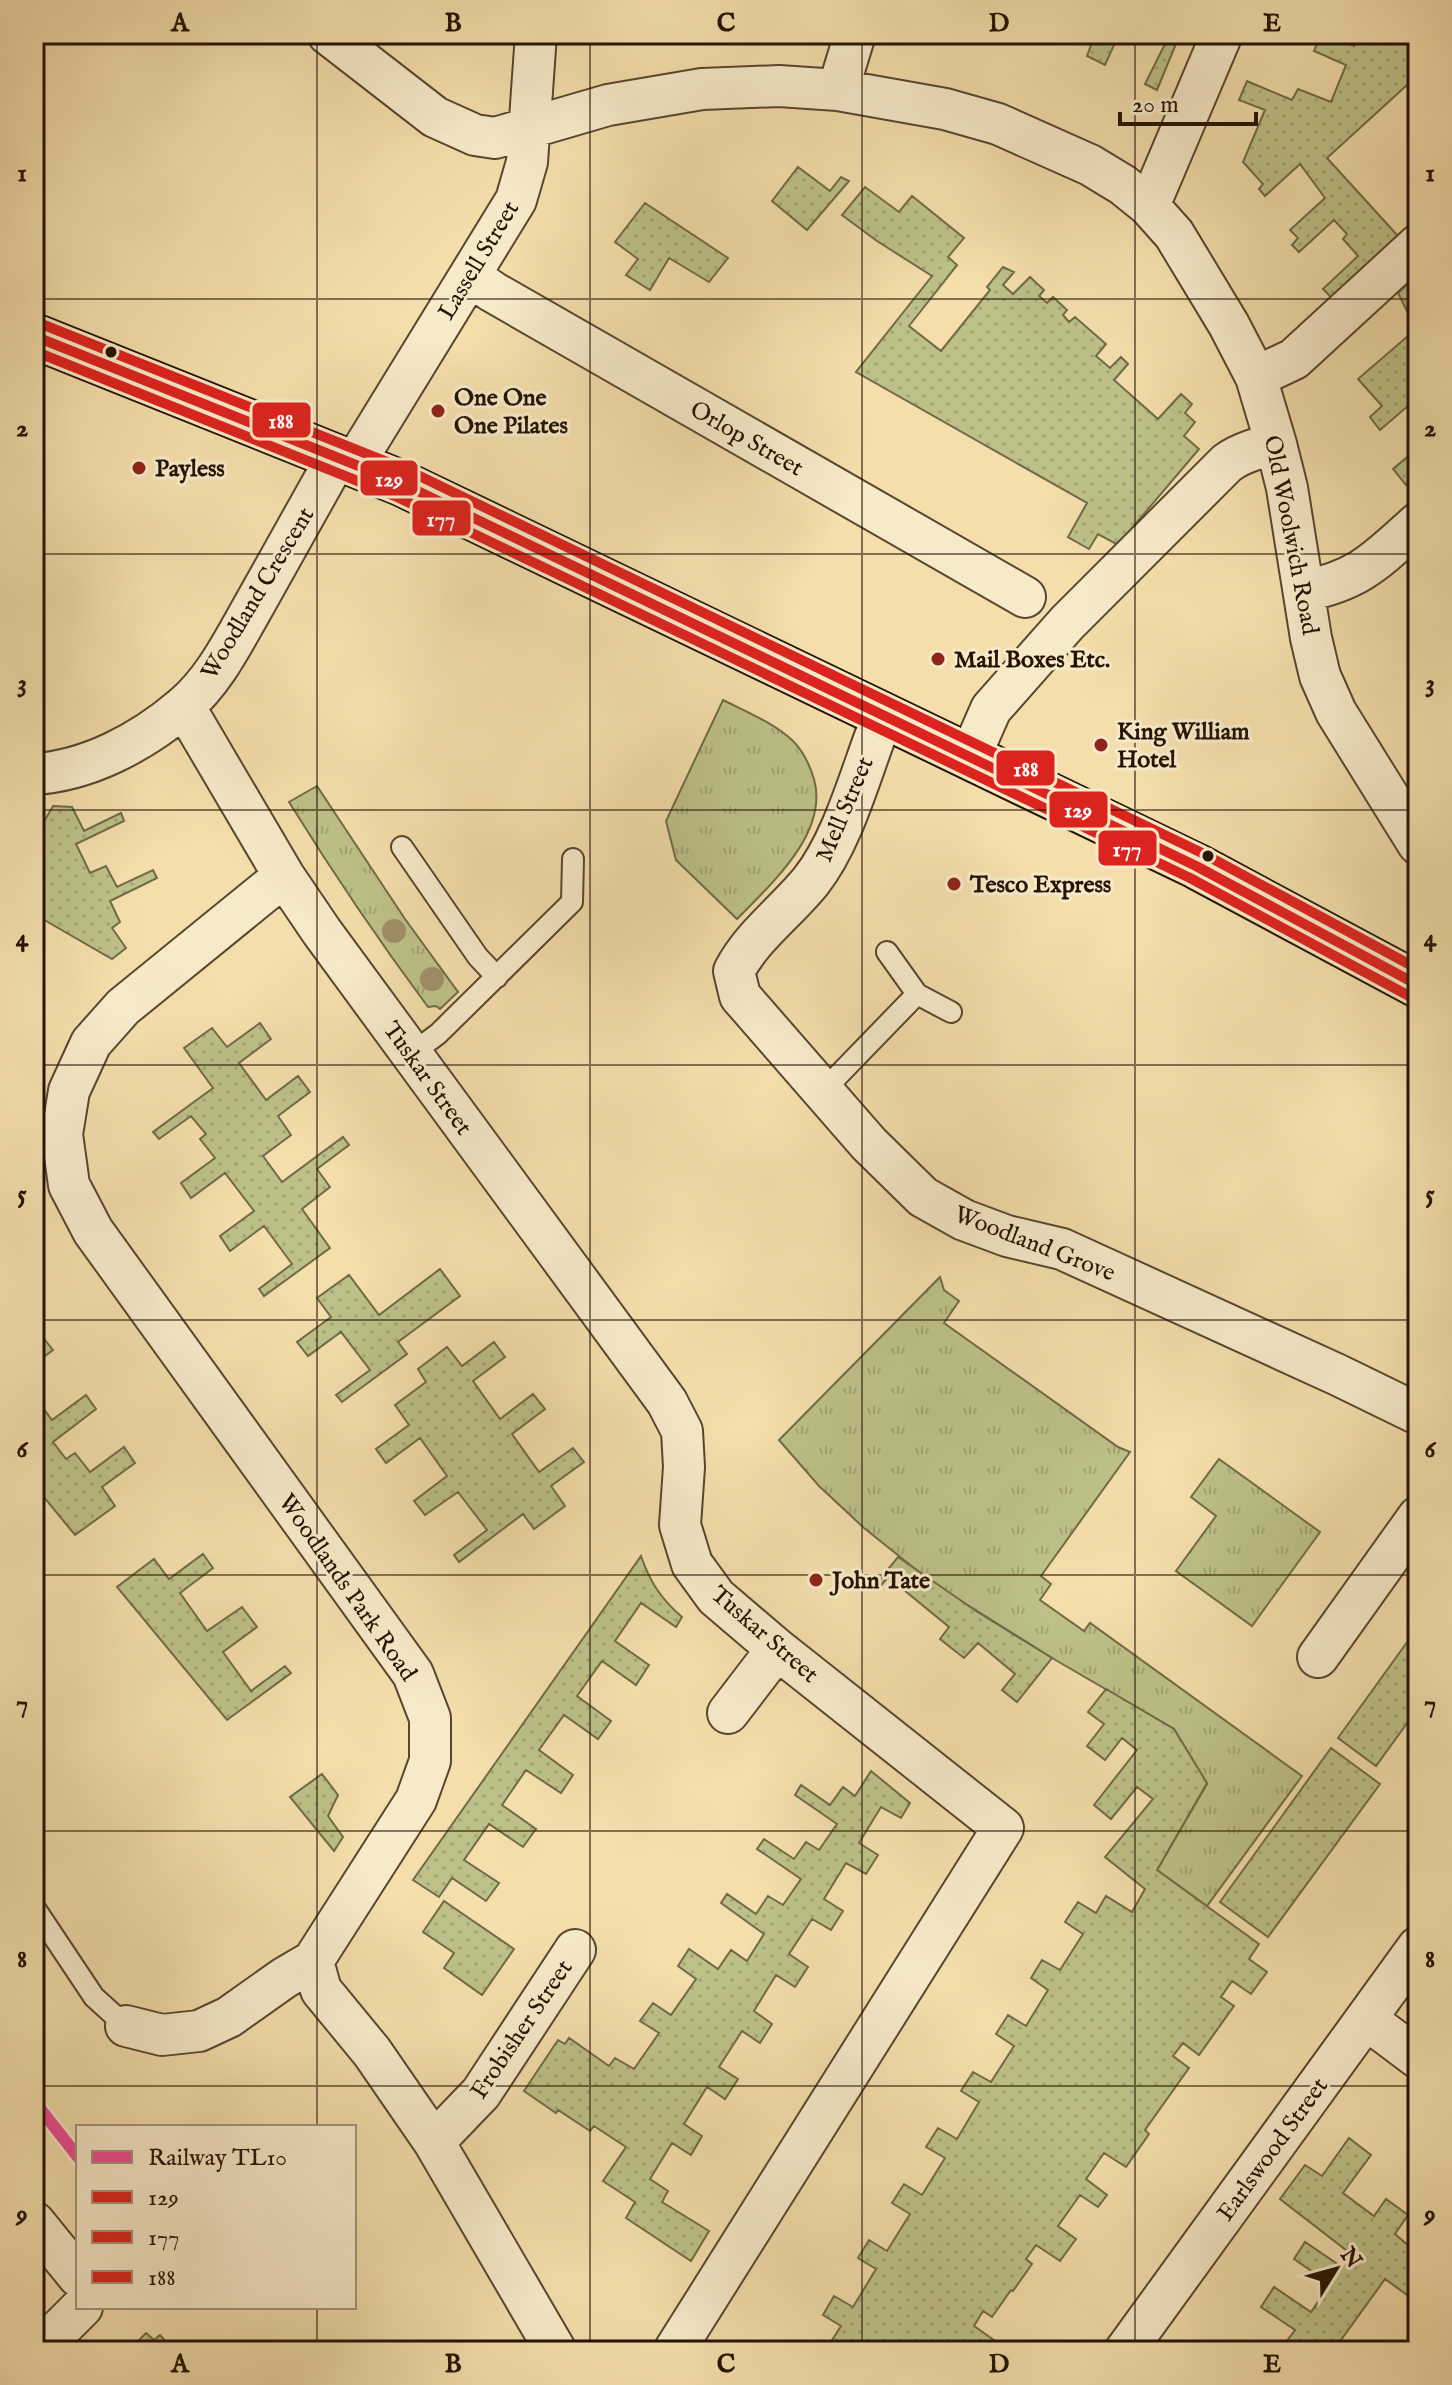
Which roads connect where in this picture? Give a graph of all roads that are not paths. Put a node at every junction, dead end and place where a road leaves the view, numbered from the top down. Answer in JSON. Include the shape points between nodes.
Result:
{"nodes":[{"id":1,"x":328,"y":34,"type":"edge"},
{"id":2,"x":536,"y":34,"type":"edge"},
{"id":3,"x":855,"y":34,"type":"edge"},
{"id":4,"x":1222,"y":34,"type":"edge"},
{"id":5,"x":838,"y":90,"type":"junction"},
{"id":6,"x":529,"y":129,"type":"junction"},
{"id":7,"x":1149,"y":206,"type":"junction"},
{"id":8,"x":1418,"y":245,"type":"edge"},
{"id":9,"x":470,"y":276,"type":"junction"},
{"id":10,"x":34,"y":336,"type":"edge"},
{"id":11,"x":1256,"y":377,"type":"junction"},
{"id":12,"x":1276,"y":444,"type":"junction"},
{"id":13,"x":345,"y":460,"type":"junction"},
{"id":14,"x":1418,"y":523,"type":"edge"},
{"id":15,"x":1304,"y":591,"type":"junction"},
{"id":16,"x":1025,"y":597,"type":"dead end"},
{"id":17,"x":184,"y":706,"type":"junction"},
{"id":18,"x":883,"y":716,"type":"junction"},
{"id":19,"x":970,"y":757,"type":"junction"},
{"id":20,"x":34,"y":774,"type":"edge"},
{"id":21,"x":1418,"y":844,"type":"edge"},
{"id":22,"x":402,"y":847,"type":"dead end"},
{"id":23,"x":573,"y":859,"type":"dead end"},
{"id":24,"x":284,"y":876,"type":"junction"},
{"id":25,"x":887,"y":952,"type":"dead end"},
{"id":26,"x":734,"y":971,"type":"joint"},
{"id":27,"x":497,"y":977,"type":"junction"},
{"id":28,"x":1418,"y":985,"type":"edge"},
{"id":29,"x":917,"y":994,"type":"junction"},
{"id":30,"x":951,"y":1012,"type":"dead end"},
{"id":31,"x":411,"y":1054,"type":"junction"},
{"id":32,"x":823,"y":1091,"type":"junction"},
{"id":33,"x":1418,"y":1414,"type":"edge"},
{"id":34,"x":1418,"y":1517,"type":"edge"},
{"id":35,"x":777,"y":1649,"type":"junction"},
{"id":36,"x":1318,"y":1657,"type":"dead end"},
{"id":37,"x":728,"y":1713,"type":"dead end"},
{"id":38,"x":34,"y":1907,"type":"edge"},
{"id":39,"x":1418,"y":1947,"type":"edge"},
{"id":40,"x":575,"y":1950,"type":"dead end"},
{"id":41,"x":313,"y":1961,"type":"junction"},
{"id":42,"x":1366,"y":2019,"type":"junction"},
{"id":43,"x":126,"y":2026,"type":"joint"},
{"id":44,"x":1418,"y":2058,"type":"edge"},
{"id":45,"x":434,"y":2142,"type":"junction"},
{"id":46,"x":34,"y":2222,"type":"edge"},
{"id":47,"x":76,"y":2274,"type":"edge"},
{"id":48,"x":80,"y":2309,"type":"edge"},
{"id":49,"x":38,"y":2351,"type":"edge"},
{"id":50,"x":556,"y":2351,"type":"edge"},
{"id":51,"x":674,"y":2351,"type":"edge"},
{"id":52,"x":1125,"y":2351,"type":"edge"}],
"edges":[{"from":1,"to":6,"type":"street","name":"Old Woolwich Road","via":[[435,117],[495,138]]},
{"from":2,"to":6,"type":"street","name":"Lassell Street"},
{"from":3,"to":5,"type":"street"},
{"from":4,"to":7,"type":"street"},
{"from":5,"to":6,"type":"street","name":"Old Woolwich Road","via":[[702,89],[608,105]]},
{"from":5,"to":7,"type":"street","name":"Old Woolwich Road","via":[[998,124],[1090,165]]},
{"from":6,"to":9,"type":"street","name":"Lassell Street","via":[[516,200]]},
{"from":7,"to":11,"type":"street","name":"Old Woolwich Road","via":[[1196,269]]},
{"from":8,"to":11,"type":"street","via":[[1294,359]]},
{"from":9,"to":13,"type":"street","name":"Lassell Street"},
{"from":9,"to":16,"type":"street","name":"Orlop Street"},
{"from":10,"to":13,"type":"main road"},
{"from":11,"to":12,"type":"street","name":"Old Woolwich Road"},
{"from":12,"to":15,"type":"street","name":"Old Woolwich Road"},
{"from":12,"to":19,"type":"street","via":[[1227,463],[1067,623],[991,709]]},
{"from":13,"to":17,"type":"street","name":"Woodland Crescent","via":[[219,665]]},
{"from":13,"to":18,"type":"main road"},
{"from":14,"to":15,"type":"street","via":[[1353,576]]},
{"from":15,"to":21,"type":"street","name":"Old Woolwich Road","via":[[1320,676],[1336,712]]},
{"from":17,"to":20,"type":"street","name":"Woodland Crescent","via":[[102,759]]},
{"from":17,"to":24,"type":"street","name":"Tuskar Street"},
{"from":18,"to":19,"type":"main road"},
{"from":18,"to":26,"type":"street","name":"Mell Street","via":[[833,846],[811,881],[744,952]]},
{"from":19,"to":28,"type":"main road","via":[[1196,866]]},
{"from":22,"to":27,"type":"lane"},
{"from":23,"to":27,"type":"lane","via":[[572,902]]},
{"from":24,"to":31,"type":"street","name":"Tuskar Street"},
{"from":24,"to":41,"type":"street","name":"Woodlands Park Road","via":[[123,1007],[91,1043],[69,1091],[62,1134],[69,1185],[93,1231],[413,1674],[430,1718],[430,1761],[416,1800]]},
{"from":25,"to":29,"type":"lane"},
{"from":26,"to":32,"type":"street","name":"Woodland Grove","via":[[740,996]]},
{"from":27,"to":31,"type":"lane"},
{"from":29,"to":30,"type":"lane"},
{"from":29,"to":32,"type":"lane"},
{"from":31,"to":35,"type":"street","name":"Tuskar Street","via":[[667,1402],[682,1431],[680,1525],[692,1564],[716,1597]]},
{"from":32,"to":33,"type":"street","name":"Woodland Grove","via":[[923,1197],[964,1220],[1062,1249]]},
{"from":34,"to":36,"type":"street"},
{"from":35,"to":37,"type":"street"},
{"from":35,"to":51,"type":"street","name":"Tuskar Street","via":[[1003,1828]]},
{"from":38,"to":43,"type":"lane","via":[[94,1997]]},
{"from":39,"to":42,"type":"street","name":"Earlswood Street"},
{"from":40,"to":45,"type":"street","name":"Frobisher Street","via":[[481,2093]]},
{"from":41,"to":43,"type":"street","via":[[199,2031],[162,2035]]},
{"from":41,"to":45,"type":"street","via":[[321,1990]]},
{"from":42,"to":44,"type":"street"},
{"from":42,"to":52,"type":"street","name":"Earlswood Street"},
{"from":45,"to":50,"type":"street"},
{"from":46,"to":47,"type":"street"},
{"from":48,"to":49,"type":"street"}]}
